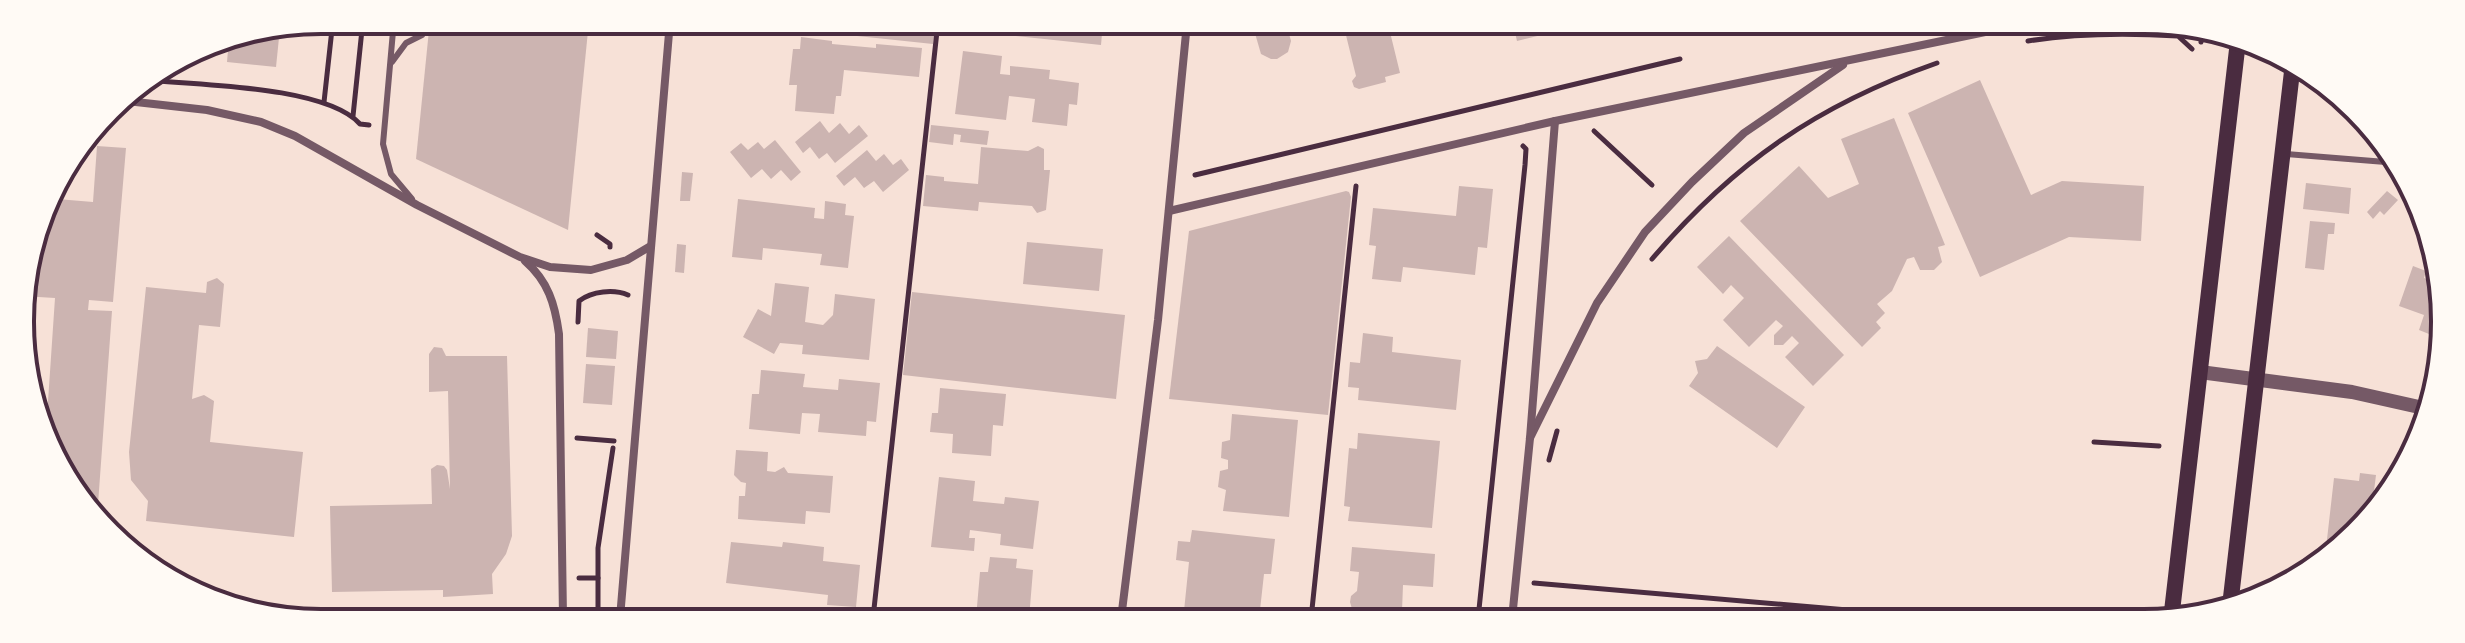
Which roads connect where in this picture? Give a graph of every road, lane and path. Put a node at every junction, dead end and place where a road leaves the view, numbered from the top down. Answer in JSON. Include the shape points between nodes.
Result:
{"nodes":[{"id":1,"x":331,"y":34,"type":"edge"},
{"id":2,"x":362,"y":34,"type":"edge"},
{"id":3,"x":393,"y":34,"type":"edge"},
{"id":4,"x":669,"y":34,"type":"edge"},
{"id":5,"x":937,"y":34,"type":"edge"},
{"id":6,"x":1186,"y":34,"type":"edge"},
{"id":7,"x":1977,"y":34,"type":"edge"},
{"id":8,"x":2100,"y":34,"type":"edge"},
{"id":9,"x":2144,"y":34,"type":"edge"},
{"id":10,"x":422,"y":35,"type":"dead end"},
{"id":11,"x":2018,"y":43,"type":"dead end"},
{"id":12,"x":2192,"y":49,"type":"dead end"},
{"id":13,"x":2237,"y":49,"type":"edge"},
{"id":14,"x":1680,"y":59,"type":"dead end"},
{"id":15,"x":1942,"y":61,"type":"dead end"},
{"id":16,"x":1847,"y":62,"type":"junction"},
{"id":17,"x":389,"y":69,"type":"junction"},
{"id":18,"x":2291,"y":75,"type":"edge"},
{"id":19,"x":163,"y":82,"type":"edge"},
{"id":20,"x":136,"y":102,"type":"edge"},
{"id":21,"x":324,"y":102,"type":"junction"},
{"id":22,"x":353,"y":116,"type":"junction"},
{"id":23,"x":1555,"y":121,"type":"junction"},
{"id":24,"x":360,"y":124,"type":"dead end"},
{"id":25,"x":1590,"y":128,"type":"dead end"},
{"id":26,"x":1520,"y":144,"type":"dead end"},
{"id":27,"x":2281,"y":154,"type":"junction"},
{"id":28,"x":2383,"y":162,"type":"edge"},
{"id":29,"x":1195,"y":175,"type":"dead end"},
{"id":30,"x":1652,"y":185,"type":"dead end"},
{"id":31,"x":1340,"y":188,"type":"dead end"},
{"id":32,"x":417,"y":205,"type":"junction"},
{"id":33,"x":1169,"y":211,"type":"junction"},
{"id":34,"x":597,"y":235,"type":"dead end"},
{"id":35,"x":610,"y":244,"type":"dead end"},
{"id":36,"x":649,"y":247,"type":"junction"},
{"id":37,"x":520,"y":257,"type":"junction"},
{"id":38,"x":1646,"y":267,"type":"dead end"},
{"id":39,"x":627,"y":295,"type":"dead end"},
{"id":40,"x":579,"y":301,"type":"dead end"},
{"id":41,"x":2200,"y":372,"type":"junction"},
{"id":42,"x":2256,"y":380,"type":"junction"},
{"id":43,"x":2418,"y":407,"type":"edge"},
{"id":44,"x":1559,"y":426,"type":"dead end"},
{"id":45,"x":1530,"y":438,"type":"junction"},
{"id":46,"x":2094,"y":442,"type":"dead end"},
{"id":47,"x":2159,"y":446,"type":"dead end"},
{"id":48,"x":1548,"y":463,"type":"dead end"},
{"id":49,"x":598,"y":548,"type":"dead end"},
{"id":50,"x":1533,"y":595,"type":"dead end"},
{"id":51,"x":2231,"y":595,"type":"edge"},
{"id":52,"x":2172,"y":607,"type":"edge"},
{"id":53,"x":563,"y":609,"type":"edge"},
{"id":54,"x":598,"y":609,"type":"edge"},
{"id":55,"x":621,"y":609,"type":"edge"},
{"id":56,"x":874,"y":609,"type":"edge"},
{"id":57,"x":1122,"y":609,"type":"edge"},
{"id":58,"x":1312,"y":609,"type":"edge"},
{"id":59,"x":1479,"y":609,"type":"edge"},
{"id":60,"x":1513,"y":609,"type":"edge"},
{"id":61,"x":1836,"y":609,"type":"edge"}],
"edges":[{"from":1,"to":21,"type":"path"},
{"from":2,"to":22,"type":"path"},
{"from":3,"to":17,"type":"lane"},
{"from":4,"to":36,"type":"street"},
{"from":5,"to":56,"type":"path"},
{"from":6,"to":33,"type":"street"},
{"from":7,"to":16,"type":"street"},
{"from":8,"to":11,"type":"path"},
{"from":9,"to":12,"type":"path","via":[[2178,36]]},
{"from":10,"to":17,"type":"lane","via":[[396,53]]},
{"from":13,"to":41,"type":"main road"},
{"from":14,"to":29,"type":"path"},
{"from":15,"to":38,"type":"path","via":[[1848,99],[1772,145],[1729,178]]},
{"from":16,"to":23,"type":"street"},
{"from":16,"to":45,"type":"street","via":[[1744,133],[1645,232],[1597,303]]},
{"from":17,"to":32,"type":"lane","via":[[385,160]]},
{"from":18,"to":27,"type":"main road"},
{"from":19,"to":21,"type":"path"},
{"from":20,"to":32,"type":"street","via":[[261,122]]},
{"from":21,"to":22,"type":"path"},
{"from":22,"to":24,"type":"path"},
{"from":23,"to":33,"type":"street"},
{"from":23,"to":45,"type":"street"},
{"from":25,"to":30,"type":"path"},
{"from":26,"to":59,"type":"path","via":[[1526,149],[1525,165]]},
{"from":27,"to":28,"type":"lane"},
{"from":27,"to":42,"type":"main road"},
{"from":31,"to":58,"type":"path","via":[[1356,184]]},
{"from":32,"to":37,"type":"street"},
{"from":33,"to":57,"type":"street"},
{"from":34,"to":35,"type":"path"},
{"from":36,"to":37,"type":"street","via":[[591,270],[567,270]]},
{"from":36,"to":55,"type":"street"},
{"from":37,"to":53,"type":"street","via":[[545,283],[556,312]]},
{"from":39,"to":40,"type":"path","via":[[588,294]]},
{"from":41,"to":42,"type":"street"},
{"from":41,"to":52,"type":"main road"},
{"from":42,"to":43,"type":"street"},
{"from":42,"to":51,"type":"main road"},
{"from":44,"to":48,"type":"path"},
{"from":45,"to":60,"type":"street"},
{"from":46,"to":47,"type":"path"},
{"from":49,"to":54,"type":"path"},
{"from":50,"to":61,"type":"path","via":[[1534,583]]}]}
